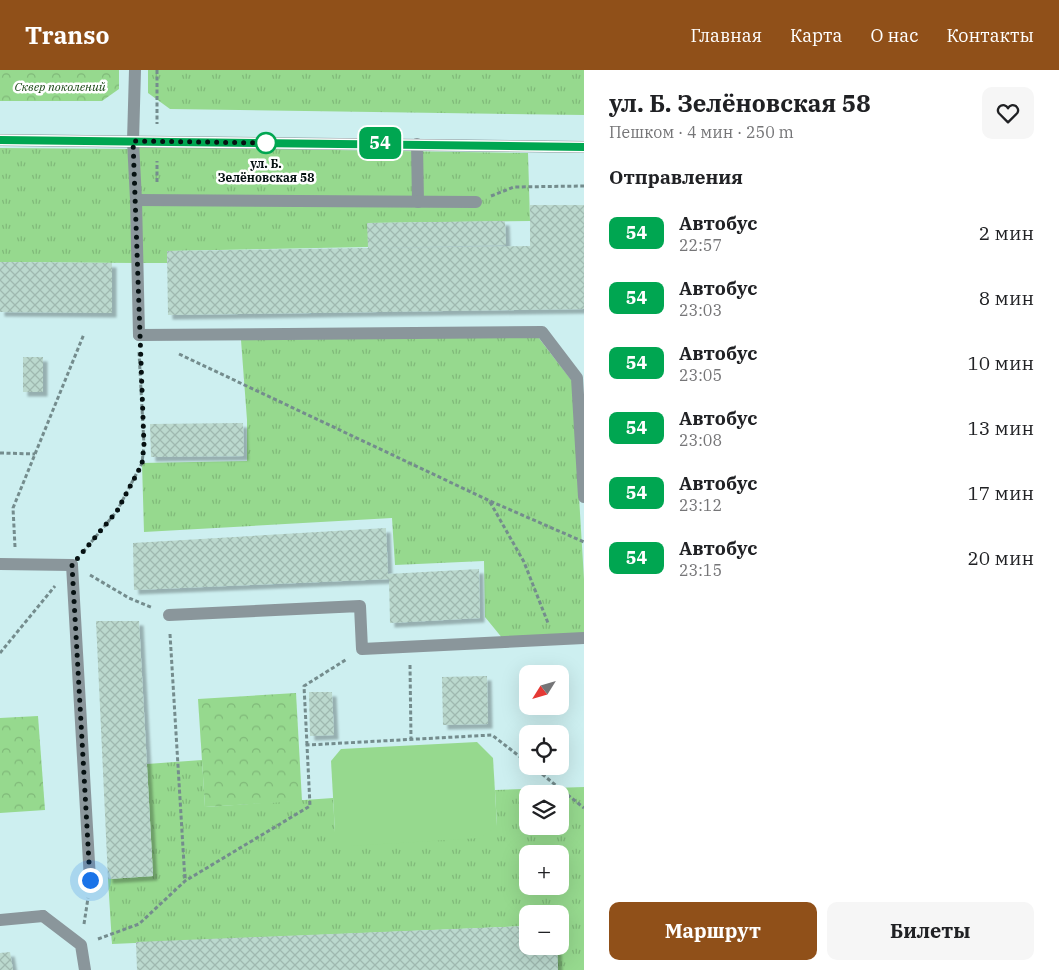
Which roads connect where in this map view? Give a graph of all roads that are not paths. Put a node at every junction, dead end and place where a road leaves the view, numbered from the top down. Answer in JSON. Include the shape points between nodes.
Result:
{"nodes":[{"id":1,"x":135,"y":70,"type":"edge"},
{"id":2,"x":0,"y":140,"type":"edge"},
{"id":3,"x":133,"y":141,"type":"junction"},
{"id":4,"x":417,"y":144,"type":"junction"},
{"id":5,"x":584,"y":147,"type":"edge"},
{"id":6,"x":136,"y":200,"type":"junction"},
{"id":7,"x":418,"y":202,"type":"junction"},
{"id":8,"x":476,"y":202,"type":"road end"},
{"id":9,"x":584,"y":497,"type":"edge"},
{"id":10,"x":0,"y":564,"type":"edge"},
{"id":11,"x":169,"y":615,"type":"road end"},
{"id":12,"x":584,"y":638,"type":"edge"},
{"id":13,"x":90,"y":880,"type":"road end"},
{"id":14,"x":0,"y":920,"type":"edge"},
{"id":15,"x":85,"y":970,"type":"edge"}],
"edges":[{"from":1,"to":3,"type":"street"},
{"from":2,"to":3,"type":"street"},
{"from":3,"to":4,"type":"street"},
{"from":3,"to":6,"type":"street"},
{"from":4,"to":5,"type":"street"},
{"from":4,"to":7,"type":"street"},
{"from":6,"to":7,"type":"street"},
{"from":6,"to":9,"type":"street","via":[[138,335],[542,332],[576,378]]},
{"from":7,"to":8,"type":"street"},
{"from":10,"to":13,"type":"street","via":[[72,565]]},
{"from":11,"to":12,"type":"street","via":[[360,606],[362,650]]},
{"from":14,"to":15,"type":"street","via":[[43,916],[81,945]]}]}
